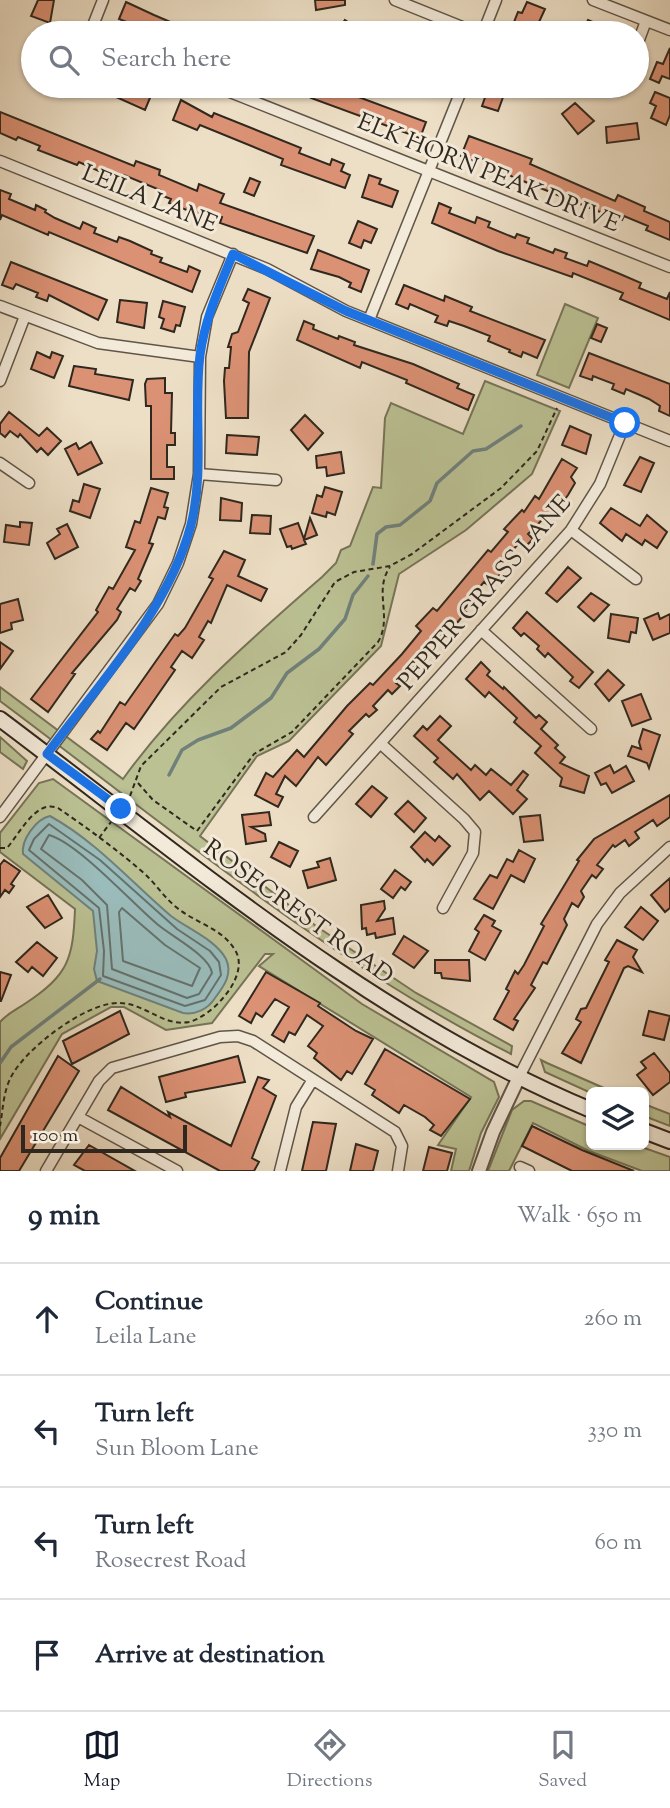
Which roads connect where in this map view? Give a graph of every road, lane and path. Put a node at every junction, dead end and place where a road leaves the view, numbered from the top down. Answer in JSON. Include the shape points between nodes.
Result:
{"nodes":[{"id":1,"x":103,"y":0,"type":"edge"},
{"id":2,"x":395,"y":0,"type":"edge"},
{"id":3,"x":496,"y":0,"type":"edge"},
{"id":4,"x":593,"y":0,"type":"edge"},
{"id":5,"x":95,"y":21,"type":"edge"},
{"id":6,"x":447,"y":21,"type":"edge"},
{"id":7,"x":488,"y":21,"type":"edge"},
{"id":8,"x":646,"y":21,"type":"edge"},
{"id":9,"x":649,"y":22,"type":"edge"},
{"id":10,"x":670,"y":30,"type":"edge"},
{"id":11,"x":245,"y":98,"type":"edge"},
{"id":12,"x":458,"y":98,"type":"edge"},
{"id":13,"x":0,"y":161,"type":"edge"},
{"id":14,"x":429,"y":171,"type":"junction"},
{"id":15,"x":233,"y":254,"type":"junction"},
{"id":16,"x":670,"y":267,"type":"edge"},
{"id":17,"x":0,"y":306,"type":"edge"},
{"id":18,"x":25,"y":316,"type":"junction"},
{"id":19,"x":369,"y":320,"type":"junction"},
{"id":20,"x":200,"y":358,"type":"junction"},
{"id":21,"x":0,"y":382,"type":"edge"},
{"id":22,"x":557,"y":407,"type":"dead end"},
{"id":23,"x":625,"y":423,"type":"junction"},
{"id":24,"x":670,"y":441,"type":"edge"},
{"id":25,"x":0,"y":463,"type":"edge"},
{"id":26,"x":199,"y":474,"type":"junction"},
{"id":27,"x":276,"y":480,"type":"dead end"},
{"id":28,"x":29,"y":483,"type":"dead end"},
{"id":29,"x":571,"y":530,"type":"junction"},
{"id":30,"x":390,"y":566,"type":"junction"},
{"id":31,"x":636,"y":579,"type":"dead end"},
{"id":32,"x":481,"y":631,"type":"junction"},
{"id":33,"x":0,"y":719,"type":"edge"},
{"id":34,"x":591,"y":729,"type":"dead end"},
{"id":35,"x":380,"y":743,"type":"junction"},
{"id":36,"x":47,"y":754,"type":"junction"},
{"id":37,"x":137,"y":782,"type":"junction"},
{"id":38,"x":130,"y":796,"type":"dead end"},
{"id":39,"x":0,"y":817,"type":"edge"},
{"id":40,"x":314,"y":817,"type":"dead end"},
{"id":41,"x":111,"y":822,"type":"dead end"},
{"id":42,"x":98,"y":839,"type":"junction"},
{"id":43,"x":670,"y":847,"type":"edge"},
{"id":44,"x":0,"y":848,"type":"edge"},
{"id":45,"x":443,"y":908,"type":"dead end"},
{"id":46,"x":519,"y":1077,"type":"junction"},
{"id":47,"x":312,"y":1081,"type":"junction"},
{"id":48,"x":586,"y":1108,"type":"edge"},
{"id":49,"x":78,"y":1117,"type":"junction"},
{"id":50,"x":0,"y":1126,"type":"edge"},
{"id":51,"x":649,"y":1133,"type":"edge"},
{"id":52,"x":670,"y":1141,"type":"edge"},
{"id":53,"x":46,"y":1171,"type":"edge"},
{"id":54,"x":177,"y":1171,"type":"edge"},
{"id":55,"x":280,"y":1171,"type":"edge"},
{"id":56,"x":398,"y":1171,"type":"edge"},
{"id":57,"x":479,"y":1171,"type":"edge"}],
"edges":[{"from":1,"to":5,"type":"street"},
{"from":2,"to":6,"type":"street"},
{"from":3,"to":7,"type":"street"},
{"from":4,"to":8,"type":"street"},
{"from":9,"to":10,"type":"street"},
{"from":11,"to":14,"type":"street","name":"ELK HORN PEAK DRIVE"},
{"from":12,"to":14,"type":"street"},
{"from":13,"to":15,"type":"street","name":"LEILA LANE"},
{"from":14,"to":16,"type":"street","name":"ELK HORN PEAK DRIVE"},
{"from":14,"to":19,"type":"street"},
{"from":15,"to":19,"type":"street","name":"LEILA LANE"},
{"from":15,"to":20,"type":"street","via":[[207,317]]},
{"from":17,"to":18,"type":"street"},
{"from":18,"to":20,"type":"street","via":[[98,343]]},
{"from":18,"to":21,"type":"street"},
{"from":19,"to":23,"type":"street","name":"LEILA LANE"},
{"from":20,"to":26,"type":"street"},
{"from":22,"to":30,"type":"path","via":[[530,460],[474,509]]},
{"from":23,"to":24,"type":"street","name":"LEILA LANE"},
{"from":23,"to":29,"type":"street","name":"PEPPER GRASS LANE","via":[[600,484]]},
{"from":25,"to":28,"type":"street"},
{"from":26,"to":27,"type":"street"},
{"from":26,"to":36,"type":"street","via":[[191,524],[158,604]]},
{"from":29,"to":31,"type":"street"},
{"from":29,"to":32,"type":"street","name":"PEPPER GRASS LANE"},
{"from":30,"to":37,"type":"path","via":[[354,572],[335,582],[286,652],[221,687],[141,766]]},
{"from":30,"to":37,"type":"path","via":[[381,590],[386,625],[378,642],[292,732],[254,754],[197,831],[153,800]]},
{"from":32,"to":34,"type":"street"},
{"from":32,"to":35,"type":"street","name":"PEPPER GRASS LANE"},
{"from":33,"to":36,"type":"main road","name":"ROSECREST ROAD"},
{"from":35,"to":40,"type":"street","name":"PEPPER GRASS LANE"},
{"from":35,"to":45,"type":"street","via":[[474,829],[474,850]]},
{"from":36,"to":39,"type":"street"},
{"from":36,"to":46,"type":"main road","name":"ROSECREST ROAD","via":[[361,986]]},
{"from":37,"to":38,"type":"path"},
{"from":41,"to":42,"type":"path"},
{"from":42,"to":44,"type":"path","via":[[62,810],[46,806],[7,848]]},
{"from":42,"to":50,"type":"path","via":[[139,870],[177,908],[221,934],[238,955],[239,971],[201,1018],[175,1023],[133,1005],[113,1003],[56,1031],[18,1065],[6,1089]]},
{"from":43,"to":46,"type":"street","via":[[620,893],[597,924]]},
{"from":46,"to":48,"type":"main road","name":"ROSECREST ROAD"},
{"from":46,"to":57,"type":"street"},
{"from":47,"to":49,"type":"street","via":[[253,1041],[220,1037],[117,1065],[103,1076]]},
{"from":47,"to":55,"type":"street","via":[[293,1116]]},
{"from":47,"to":56,"type":"street","via":[[396,1132],[402,1146]]},
{"from":49,"to":53,"type":"street"},
{"from":49,"to":54,"type":"street"},
{"from":51,"to":52,"type":"main road"}]}
